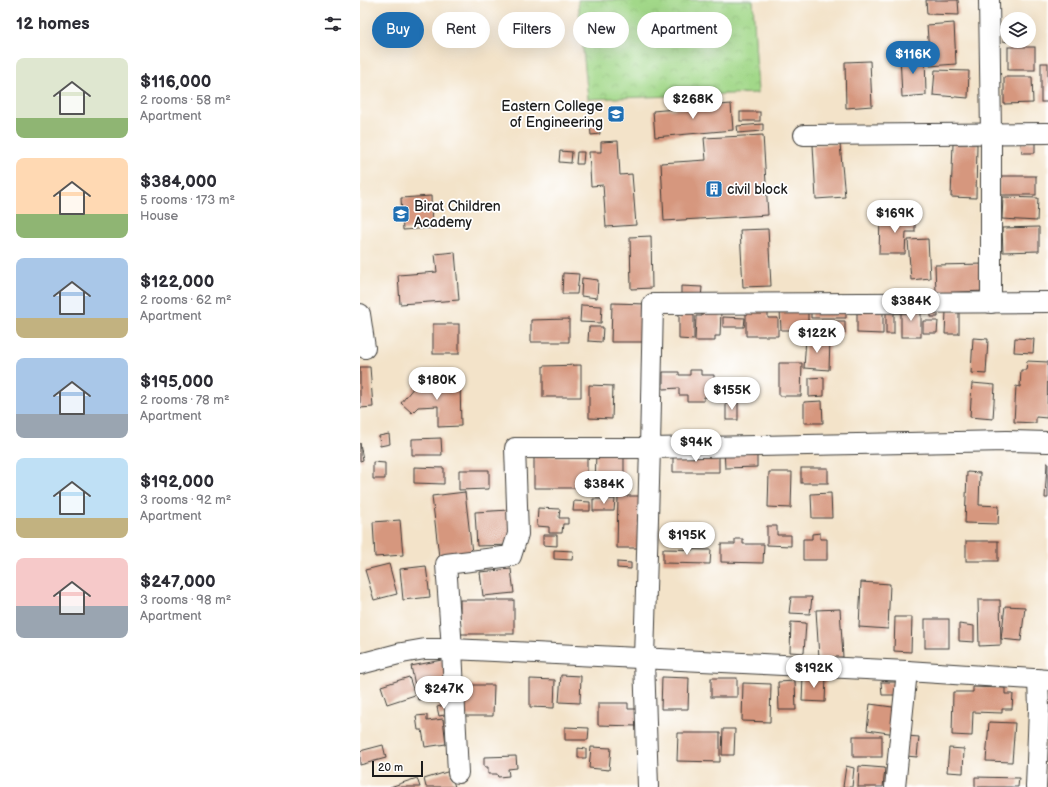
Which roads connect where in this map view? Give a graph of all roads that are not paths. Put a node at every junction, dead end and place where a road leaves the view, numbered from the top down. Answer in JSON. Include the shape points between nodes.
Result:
{"nodes":[{"id":1,"x":989,"y":0,"type":"edge"},
{"id":2,"x":991,"y":133,"type":"junction"},
{"id":3,"x":1048,"y":133,"type":"edge"},
{"id":4,"x":804,"y":134,"type":"dead end"},
{"id":5,"x":1048,"y":302,"type":"edge"},
{"id":6,"x":991,"y":303,"type":"junction"},
{"id":7,"x":360,"y":314,"type":"edge"},
{"id":8,"x":365,"y":348,"type":"dead end"},
{"id":9,"x":1048,"y":442,"type":"edge"},
{"id":10,"x":650,"y":448,"type":"junction"},
{"id":11,"x":452,"y":649,"type":"junction"},
{"id":12,"x":644,"y":659,"type":"junction"},
{"id":13,"x":360,"y":664,"type":"edge"},
{"id":14,"x":907,"y":671,"type":"junction"},
{"id":15,"x":1043,"y":680,"type":"edge"},
{"id":16,"x":458,"y":773,"type":"dead end"},
{"id":17,"x":648,"y":787,"type":"edge"},
{"id":18,"x":895,"y":787,"type":"edge"},
{"id":19,"x":1036,"y":787,"type":"edge"}],
"edges":[{"from":1,"to":2,"type":"street"},
{"from":2,"to":3,"type":"street"},
{"from":2,"to":4,"type":"street"},
{"from":2,"to":6,"type":"street"},
{"from":5,"to":6,"type":"street"},
{"from":6,"to":10,"type":"street","via":[[653,304]]},
{"from":7,"to":8,"type":"street"},
{"from":9,"to":10,"type":"street"},
{"from":10,"to":11,"type":"street","via":[[515,448],[518,534],[511,556],[446,564]]},
{"from":10,"to":12,"type":"street"},
{"from":11,"to":12,"type":"street"},
{"from":11,"to":13,"type":"street","via":[[425,649]]},
{"from":11,"to":16,"type":"street"},
{"from":12,"to":14,"type":"street"},
{"from":12,"to":17,"type":"street"},
{"from":14,"to":15,"type":"street"},
{"from":14,"to":18,"type":"street"},
{"from":15,"to":19,"type":"street","via":[[1037,739]]}]}
